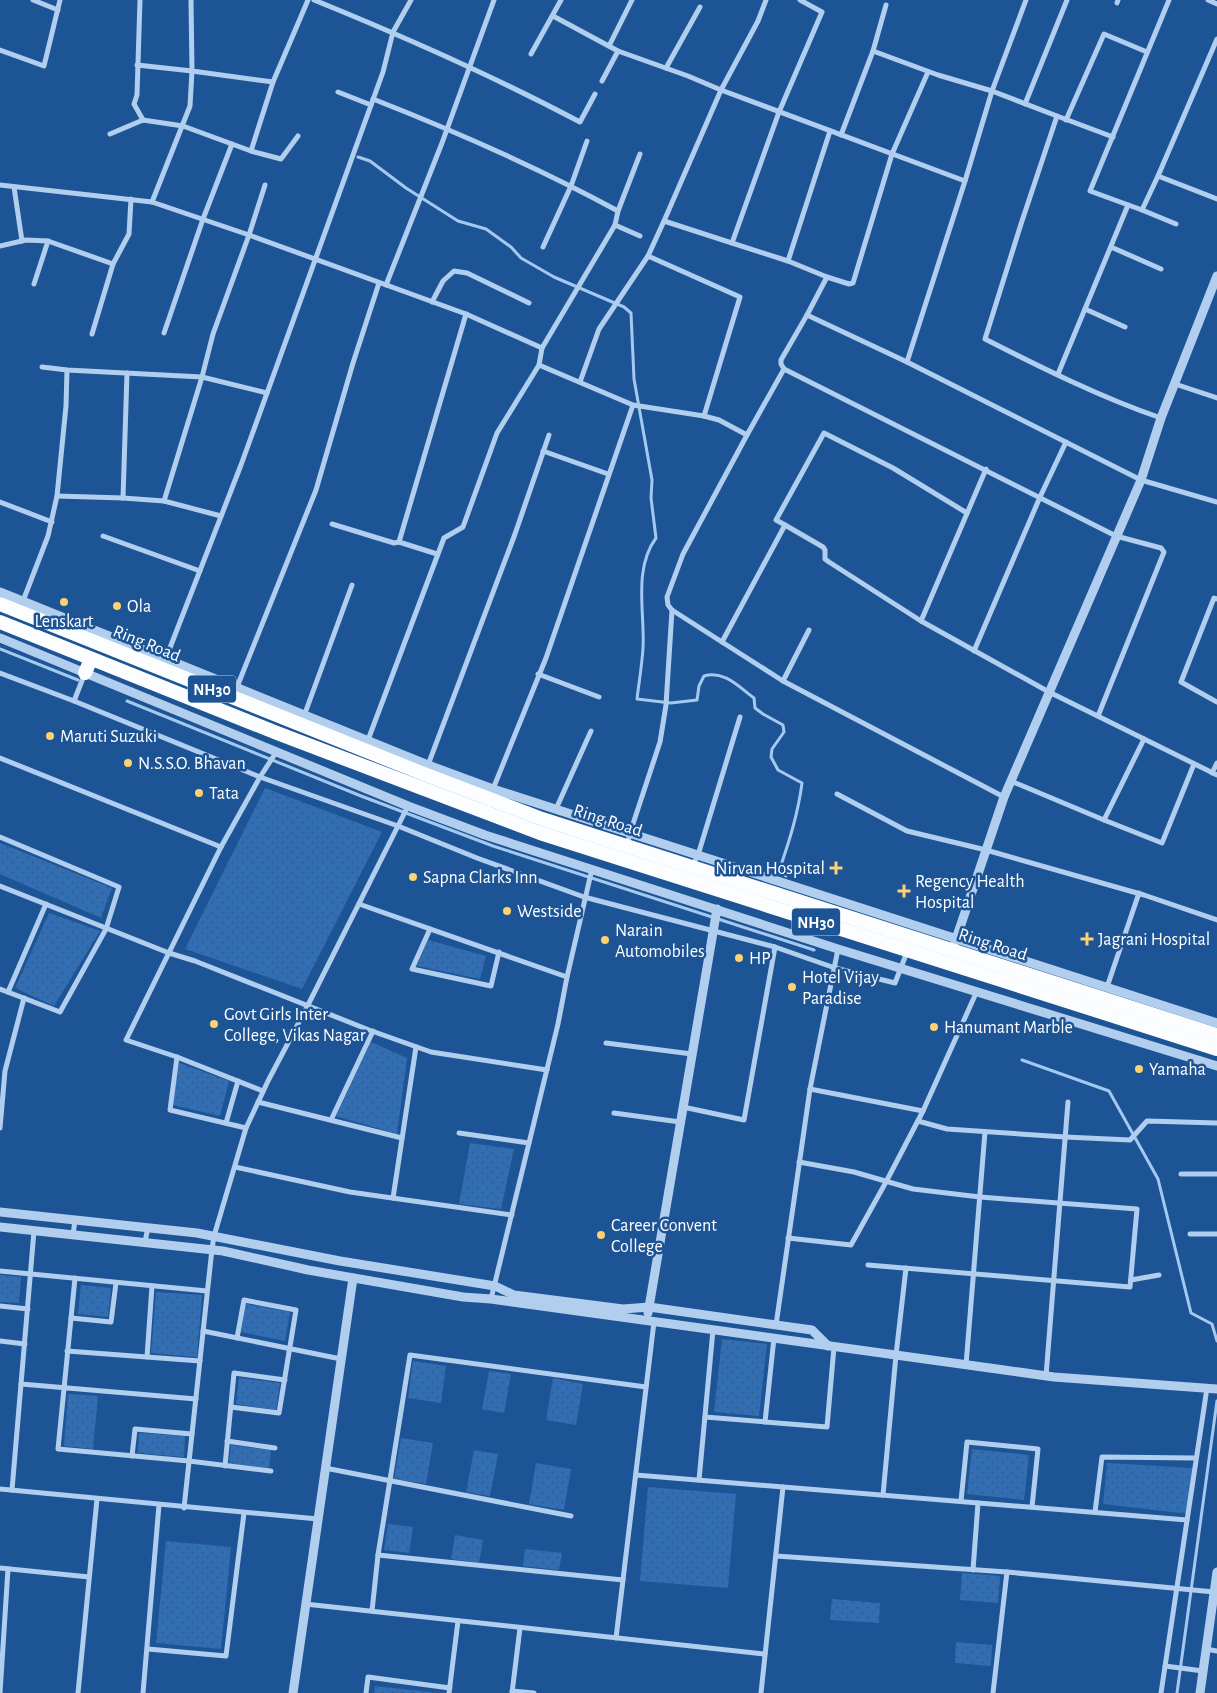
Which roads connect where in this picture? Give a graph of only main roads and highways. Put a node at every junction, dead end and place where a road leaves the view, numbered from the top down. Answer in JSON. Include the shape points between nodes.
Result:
{"nodes":[{"id":1,"x":0,"y":604,"type":"edge"},
{"id":2,"x":0,"y":622,"type":"edge"},
{"id":3,"x":91,"y":659,"type":"junction"},
{"id":4,"x":84,"y":676,"type":"road end"},
{"id":5,"x":952,"y":951,"type":"junction"},
{"id":6,"x":1217,"y":1035,"type":"edge"},
{"id":7,"x":1217,"y":1049,"type":"edge"}],
"edges":[{"from":1,"to":5,"type":"highway","name":"Ring Road","number":"NH30","via":[[302,719],[542,819],[628,840],[695,861]]},
{"from":2,"to":3,"type":"highway","name":"Ring Road","number":"NH30"},
{"from":3,"to":4,"type":"highway"},
{"from":3,"to":5,"type":"highway","name":"Ring Road","number":"NH30","via":[[540,834],[907,951]]},
{"from":5,"to":6,"type":"highway","name":"Ring Road","number":"NH30"},
{"from":5,"to":7,"type":"highway","name":"Ring Road","number":"NH30"}]}
